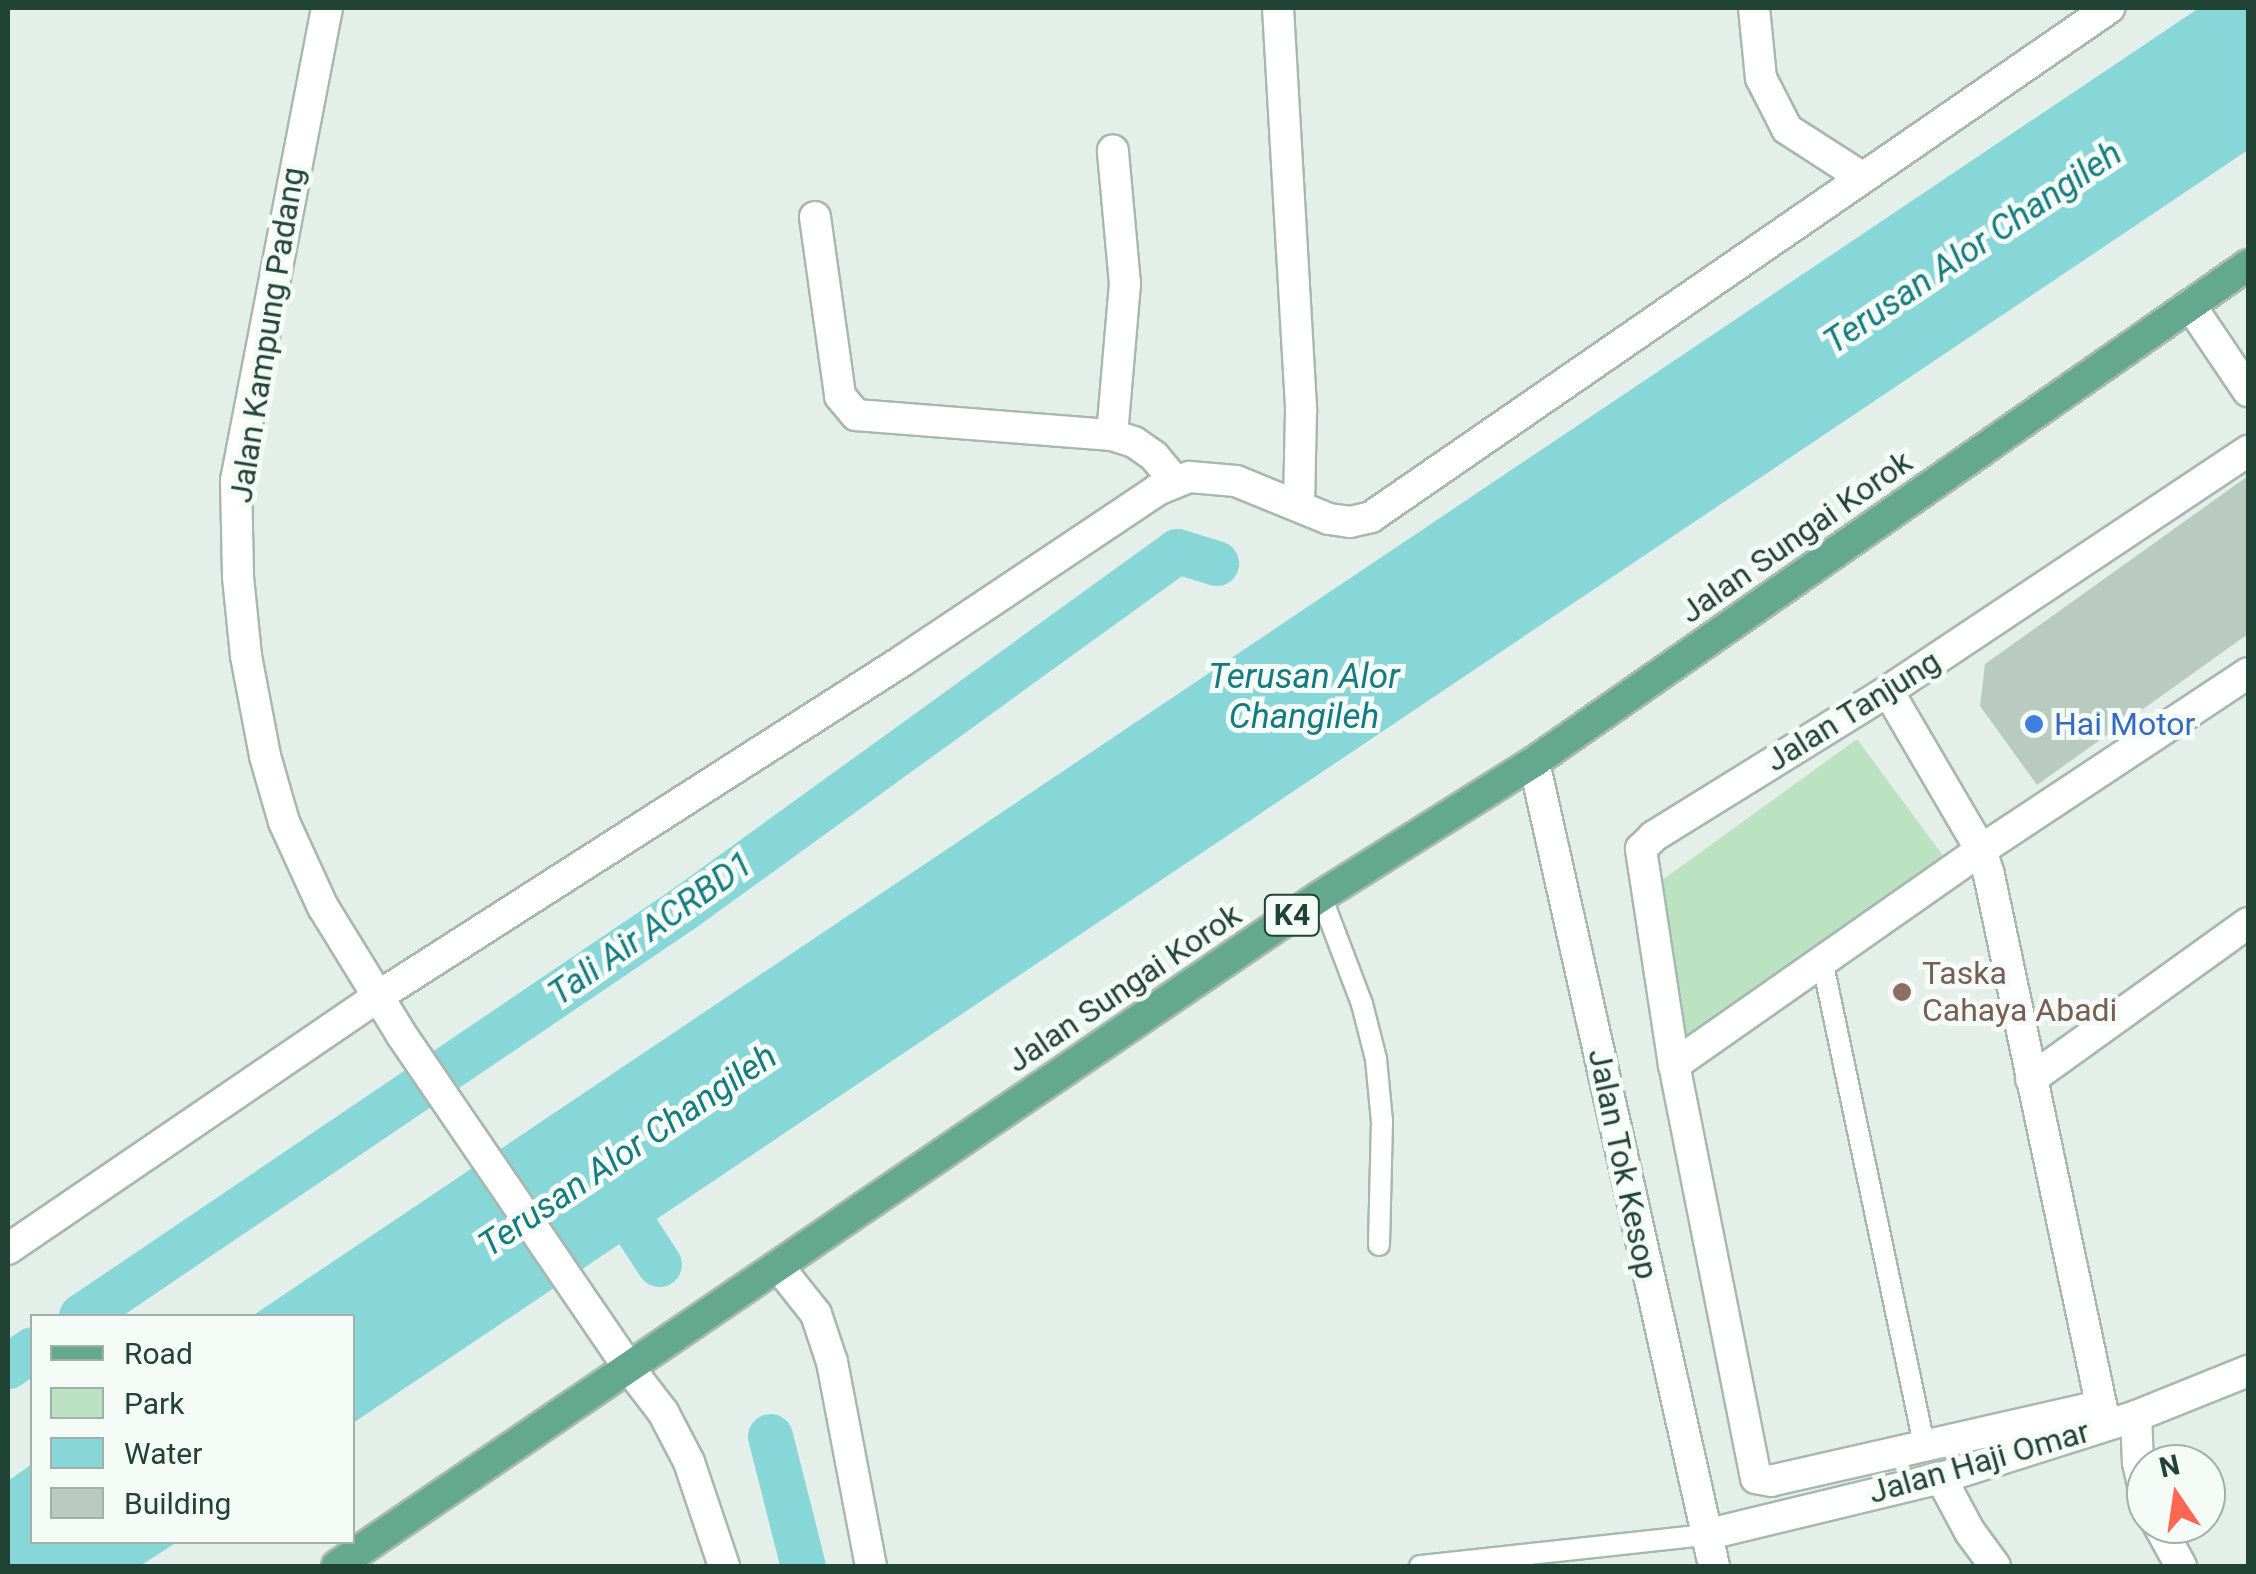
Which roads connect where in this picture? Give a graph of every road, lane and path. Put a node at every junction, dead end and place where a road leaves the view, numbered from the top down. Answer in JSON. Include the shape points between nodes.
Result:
{"nodes":[{"id":1,"x":327,"y":8,"type":"edge"},
{"id":2,"x":1278,"y":8,"type":"edge"},
{"id":3,"x":1754,"y":8,"type":"edge"},
{"id":4,"x":2109,"y":8,"type":"edge"},
{"id":5,"x":1112,"y":151,"type":"dead end"},
{"id":6,"x":1860,"y":176,"type":"junction"},
{"id":7,"x":815,"y":217,"type":"dead end"},
{"id":8,"x":2248,"y":265,"type":"edge"},
{"id":9,"x":2190,"y":305,"type":"junction"},
{"id":10,"x":2243,"y":378,"type":"edge"},
{"id":11,"x":1112,"y":435,"type":"junction"},
{"id":12,"x":2248,"y":450,"type":"edge"},
{"id":13,"x":1175,"y":481,"type":"junction"},
{"id":14,"x":1299,"y":505,"type":"junction"},
{"id":15,"x":2248,"y":673,"type":"edge"},
{"id":16,"x":1888,"y":691,"type":"junction"},
{"id":17,"x":1534,"y":762,"type":"junction"},
{"id":18,"x":1980,"y":850,"type":"junction"},
{"id":19,"x":1320,"y":896,"type":"junction"},
{"id":20,"x":2248,"y":923,"type":"edge"},
{"id":21,"x":1822,"y":960,"type":"junction"},
{"id":22,"x":389,"y":1016,"type":"junction"},
{"id":23,"x":1674,"y":1065,"type":"junction"},
{"id":24,"x":2030,"y":1079,"type":"junction"},
{"id":25,"x":1379,"y":1245,"type":"dead end"},
{"id":26,"x":8,"y":1249,"type":"edge"},
{"id":27,"x":778,"y":1266,"type":"junction"},
{"id":28,"x":629,"y":1368,"type":"junction"},
{"id":29,"x":2248,"y":1372,"type":"edge"},
{"id":30,"x":2103,"y":1416,"type":"junction"},
{"id":31,"x":2136,"y":1416,"type":"junction"},
{"id":32,"x":2137,"y":1444,"type":"edge"},
{"id":33,"x":1924,"y":1446,"type":"junction"},
{"id":34,"x":1941,"y":1478,"type":"junction"},
{"id":35,"x":1704,"y":1536,"type":"junction"},
{"id":36,"x":2169,"y":1544,"type":"edge"},
{"id":37,"x":337,"y":1566,"type":"edge"},
{"id":38,"x":724,"y":1566,"type":"edge"},
{"id":39,"x":870,"y":1566,"type":"edge"},
{"id":40,"x":1420,"y":1566,"type":"edge"},
{"id":41,"x":1714,"y":1566,"type":"edge"},
{"id":42,"x":1995,"y":1566,"type":"edge"},
{"id":43,"x":2181,"y":1566,"type":"edge"}],
"edges":[{"from":1,"to":22,"type":"street","name":"Jalan Kampung Padang","via":[[236,480],[238,577],[264,756],[284,822],[322,907]]},
{"from":2,"to":14,"type":"street"},
{"from":3,"to":6,"type":"street","via":[[1761,78],[1788,129]]},
{"from":4,"to":6,"type":"street"},
{"from":5,"to":11,"type":"street","via":[[1125,284]]},
{"from":6,"to":14,"type":"street","via":[[1370,517],[1329,519]]},
{"from":7,"to":11,"type":"street","via":[[840,396],[856,415]]},
{"from":8,"to":9,"type":"main road","name":"Jalan Sungai Korok","number":"K4"},
{"from":9,"to":10,"type":"street"},
{"from":9,"to":17,"type":"main road","name":"Jalan Sungai Korok","number":"K4"},
{"from":11,"to":13,"type":"street","via":[[1154,456]]},
{"from":12,"to":16,"type":"street","name":"Jalan Tanjung"},
{"from":13,"to":14,"type":"street","via":[[1236,481]]},
{"from":13,"to":22,"type":"street"},
{"from":15,"to":18,"type":"street"},
{"from":16,"to":18,"type":"street"},
{"from":16,"to":23,"type":"street","name":"Jalan Tanjung","via":[[1641,849]]},
{"from":17,"to":19,"type":"main road","name":"Jalan Sungai Korok","number":"K4"},
{"from":17,"to":35,"type":"street","name":"Jalan Tok Kesop"},
{"from":18,"to":21,"type":"street"},
{"from":18,"to":24,"type":"street"},
{"from":19,"to":25,"type":"lane","via":[[1376,1059],[1383,1171]]},
{"from":19,"to":27,"type":"main road","name":"Jalan Sungai Korok","number":"K4"},
{"from":20,"to":24,"type":"street"},
{"from":21,"to":23,"type":"street"},
{"from":21,"to":33,"type":"lane"},
{"from":22,"to":26,"type":"street"},
{"from":22,"to":28,"type":"street","name":"Jalan Kampung Padang"},
{"from":23,"to":33,"type":"street","via":[[1756,1478]]},
{"from":24,"to":30,"type":"street"},
{"from":27,"to":28,"type":"main road","name":"Jalan Sungai Korok","number":"K4"},
{"from":27,"to":39,"type":"street","via":[[816,1314],[832,1362]]},
{"from":28,"to":37,"type":"main road","name":"Jalan Sungai Korok","number":"K4"},
{"from":28,"to":38,"type":"street","name":"Jalan Kampung Padang","via":[[663,1412],[688,1462]]},
{"from":29,"to":31,"type":"street","name":"Jalan Haji Omar"},
{"from":30,"to":31,"type":"street","name":"Jalan Haji Omar"},
{"from":30,"to":33,"type":"street"},
{"from":30,"to":34,"type":"street","name":"Jalan Haji Omar"},
{"from":31,"to":32,"type":"street"},
{"from":34,"to":35,"type":"street","name":"Jalan Haji Omar"},
{"from":34,"to":42,"type":"street"},
{"from":35,"to":40,"type":"lane"},
{"from":35,"to":41,"type":"street","name":"Jalan Tok Kesop"},
{"from":36,"to":43,"type":"street"}]}
